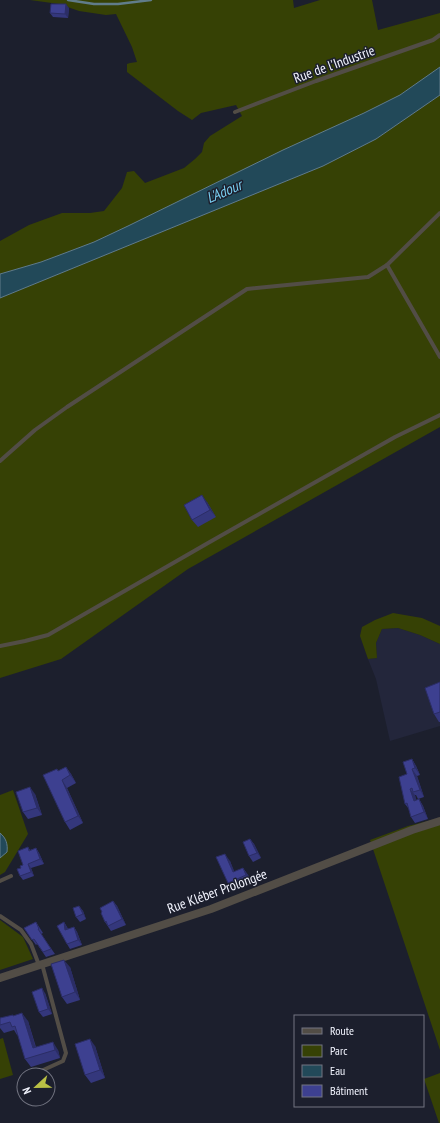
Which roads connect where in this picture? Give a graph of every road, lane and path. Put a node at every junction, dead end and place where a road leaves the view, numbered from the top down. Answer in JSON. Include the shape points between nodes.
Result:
{"nodes":[{"id":1,"x":440,"y":35,"type":"edge"},
{"id":2,"x":235,"y":112,"type":"dead end"},
{"id":3,"x":440,"y":213,"type":"edge"},
{"id":4,"x":387,"y":265,"type":"junction"},
{"id":5,"x":440,"y":357,"type":"edge"},
{"id":6,"x":440,"y":415,"type":"edge"},
{"id":7,"x":0,"y":461,"type":"edge"},
{"id":8,"x":0,"y":646,"type":"edge"},
{"id":9,"x":440,"y":820,"type":"edge"},
{"id":10,"x":11,"y":876,"type":"dead end"},
{"id":11,"x":0,"y":881,"type":"edge"},
{"id":12,"x":0,"y":916,"type":"edge"},
{"id":13,"x":41,"y":964,"type":"junction"},
{"id":14,"x":0,"y":978,"type":"edge"},
{"id":15,"x":50,"y":1067,"type":"edge"}],
"edges":[{"from":1,"to":2,"type":"lane","name":"Rue de l'Industrie","via":[[433,40]]},
{"from":3,"to":4,"type":"lane"},
{"from":4,"to":5,"type":"lane"},
{"from":4,"to":7,"type":"lane","via":[[368,277],[247,289],[67,407],[35,430]]},
{"from":6,"to":8,"type":"lane","via":[[395,437],[48,635]]},
{"from":9,"to":13,"type":"street","name":"Rue Kléber Prolongée","via":[[211,909]]},
{"from":10,"to":11,"type":"lane"},
{"from":12,"to":13,"type":"lane","via":[[21,930]]},
{"from":13,"to":14,"type":"street","name":"Rue Kléber Prolongée"},
{"from":13,"to":15,"type":"lane","via":[[66,1053],[64,1061]]}]}
